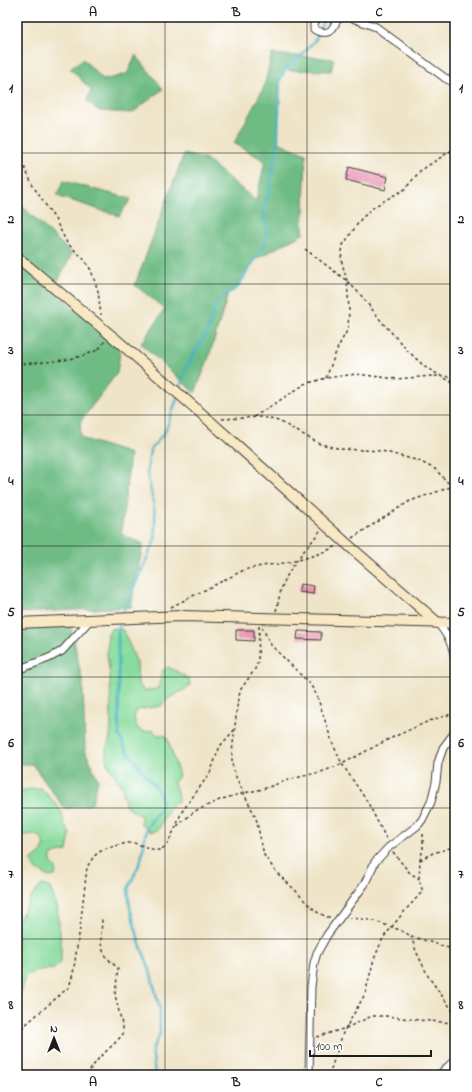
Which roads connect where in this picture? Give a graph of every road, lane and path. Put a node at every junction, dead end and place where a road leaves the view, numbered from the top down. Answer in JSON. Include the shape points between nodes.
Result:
{"nodes":[{"id":1,"x":317,"y":17,"type":"edge"},
{"id":2,"x":343,"y":17,"type":"edge"},
{"id":3,"x":350,"y":17,"type":"edge"},
{"id":4,"x":455,"y":83,"type":"edge"},
{"id":5,"x":455,"y":148,"type":"edge"},
{"id":6,"x":17,"y":151,"type":"edge"},
{"id":7,"x":304,"y":249,"type":"dead end"},
{"id":8,"x":17,"y":257,"type":"edge"},
{"id":9,"x":347,"y":281,"type":"junction"},
{"id":10,"x":100,"y":327,"type":"junction"},
{"id":11,"x":111,"y":335,"type":"junction"},
{"id":12,"x":17,"y":364,"type":"edge"},
{"id":13,"x":443,"y":376,"type":"junction"},
{"id":14,"x":455,"y":377,"type":"edge"},
{"id":15,"x":326,"y":378,"type":"junction"},
{"id":16,"x":455,"y":384,"type":"edge"},
{"id":17,"x":254,"y":417,"type":"junction"},
{"id":18,"x":208,"y":420,"type":"junction"},
{"id":19,"x":452,"y":487,"type":"junction"},
{"id":20,"x":455,"y":490,"type":"edge"},
{"id":21,"x":325,"y":525,"type":"junction"},
{"id":22,"x":345,"y":543,"type":"junction"},
{"id":23,"x":298,"y":560,"type":"junction"},
{"id":24,"x":165,"y":609,"type":"dead end"},
{"id":25,"x":259,"y":618,"type":"junction"},
{"id":26,"x":274,"y":619,"type":"junction"},
{"id":27,"x":90,"y":620,"type":"junction"},
{"id":28,"x":17,"y":623,"type":"edge"},
{"id":29,"x":438,"y":623,"type":"junction"},
{"id":30,"x":455,"y":623,"type":"edge"},
{"id":31,"x":455,"y":660,"type":"edge"},
{"id":32,"x":17,"y":670,"type":"edge"},
{"id":33,"x":455,"y":713,"type":"edge"},
{"id":34,"x":235,"y":729,"type":"junction"},
{"id":35,"x":455,"y":732,"type":"edge"},
{"id":36,"x":342,"y":764,"type":"junction"},
{"id":37,"x":244,"y":793,"type":"junction"},
{"id":38,"x":422,"y":820,"type":"junction"},
{"id":39,"x":176,"y":827,"type":"junction"},
{"id":40,"x":390,"y":846,"type":"junction"},
{"id":41,"x":455,"y":846,"type":"edge"},
{"id":42,"x":420,"y":860,"type":"junction"},
{"id":43,"x":419,"y":879,"type":"junction"},
{"id":44,"x":340,"y":918,"type":"junction"},
{"id":45,"x":102,"y":919,"type":"dead end"},
{"id":46,"x":392,"y":927,"type":"junction"},
{"id":47,"x":411,"y":936,"type":"junction"},
{"id":48,"x":455,"y":950,"type":"edge"},
{"id":49,"x":455,"y":1014,"type":"edge"},
{"id":50,"x":455,"y":1023,"type":"edge"},
{"id":51,"x":346,"y":1028,"type":"junction"},
{"id":52,"x":17,"y":1032,"type":"edge"},
{"id":53,"x":309,"y":1040,"type":"junction"},
{"id":54,"x":455,"y":1060,"type":"edge"},
{"id":55,"x":86,"y":1075,"type":"edge"},
{"id":56,"x":309,"y":1075,"type":"edge"},
{"id":57,"x":329,"y":1075,"type":"edge"},
{"id":58,"x":439,"y":1075,"type":"edge"}],
"edges":[{"from":1,"to":2,"type":"street","via":[[314,29],[323,32],[332,29],[335,22]]},
{"from":3,"to":4,"type":"street","via":[[376,27]]},
{"from":5,"to":9,"type":"path","via":[[420,171],[405,189],[375,206],[361,218],[344,245],[341,259]]},
{"from":6,"to":10,"type":"path","via":[[33,186],[67,243],[91,270],[101,309]]},
{"from":7,"to":9,"type":"path"},
{"from":8,"to":10,"type":"street"},
{"from":9,"to":13,"type":"path","via":[[408,351],[425,367]]},
{"from":9,"to":15,"type":"path","via":[[348,329]]},
{"from":10,"to":11,"type":"street"},
{"from":11,"to":12,"type":"path","via":[[98,349],[86,355]]},
{"from":11,"to":18,"type":"street"},
{"from":13,"to":14,"type":"path"},
{"from":13,"to":15,"type":"path","via":[[398,379],[356,374]]},
{"from":13,"to":16,"type":"path"},
{"from":15,"to":17,"type":"path","via":[[305,384]]},
{"from":17,"to":18,"type":"path"},
{"from":17,"to":19,"type":"path","via":[[279,421],[320,444],[341,449],[382,451],[419,461],[435,469]]},
{"from":18,"to":21,"type":"street"},
{"from":19,"to":20,"type":"path"},
{"from":19,"to":22,"type":"path","via":[[410,500]]},
{"from":21,"to":22,"type":"street"},
{"from":21,"to":23,"type":"path"},
{"from":22,"to":23,"type":"path"},
{"from":22,"to":29,"type":"street"},
{"from":23,"to":24,"type":"path","via":[[244,570]]},
{"from":23,"to":26,"type":"path","via":[[285,579]]},
{"from":25,"to":26,"type":"street"},
{"from":25,"to":27,"type":"street","via":[[181,616]]},
{"from":25,"to":34,"type":"path","via":[[258,662],[241,689]]},
{"from":25,"to":36,"type":"path","via":[[271,645],[310,684],[317,696]]},
{"from":26,"to":29,"type":"street"},
{"from":27,"to":28,"type":"street"},
{"from":27,"to":32,"type":"street","via":[[62,651]]},
{"from":29,"to":30,"type":"street"},
{"from":29,"to":31,"type":"street","via":[[448,635]]},
{"from":33,"to":36,"type":"path","via":[[387,740]]},
{"from":34,"to":37,"type":"path","via":[[232,764]]},
{"from":34,"to":39,"type":"path","via":[[220,746],[210,773],[181,812]]},
{"from":35,"to":38,"type":"street","via":[[443,748],[431,802]]},
{"from":36,"to":37,"type":"path"},
{"from":36,"to":40,"type":"path","via":[[367,801]]},
{"from":37,"to":39,"type":"path","via":[[195,811]]},
{"from":37,"to":44,"type":"path","via":[[256,818],[264,855],[277,874],[317,912],[327,917]]},
{"from":38,"to":40,"type":"street"},
{"from":38,"to":42,"type":"path","via":[[424,837]]},
{"from":39,"to":52,"type":"path","via":[[166,846],[160,850],[127,843],[104,849],[94,856],[87,867],[80,928],[69,987]]},
{"from":40,"to":43,"type":"path","via":[[409,872]]},
{"from":40,"to":44,"type":"street","via":[[375,862],[364,885]]},
{"from":41,"to":42,"type":"path"},
{"from":42,"to":43,"type":"path"},
{"from":43,"to":46,"type":"path","via":[[421,893]]},
{"from":44,"to":46,"type":"path","via":[[371,920]]},
{"from":44,"to":53,"type":"street","via":[[320,947],[314,963]]},
{"from":45,"to":55,"type":"path","via":[[103,954],[118,968],[115,995],[123,1034],[98,1058]]},
{"from":46,"to":47,"type":"path"},
{"from":46,"to":51,"type":"path","via":[[383,938],[374,959],[365,994]]},
{"from":47,"to":48,"type":"path"},
{"from":47,"to":49,"type":"path","via":[[428,976]]},
{"from":50,"to":51,"type":"path","via":[[372,1016]]},
{"from":51,"to":53,"type":"path"},
{"from":51,"to":57,"type":"path"},
{"from":53,"to":56,"type":"street"},
{"from":54,"to":58,"type":"street"}]}
